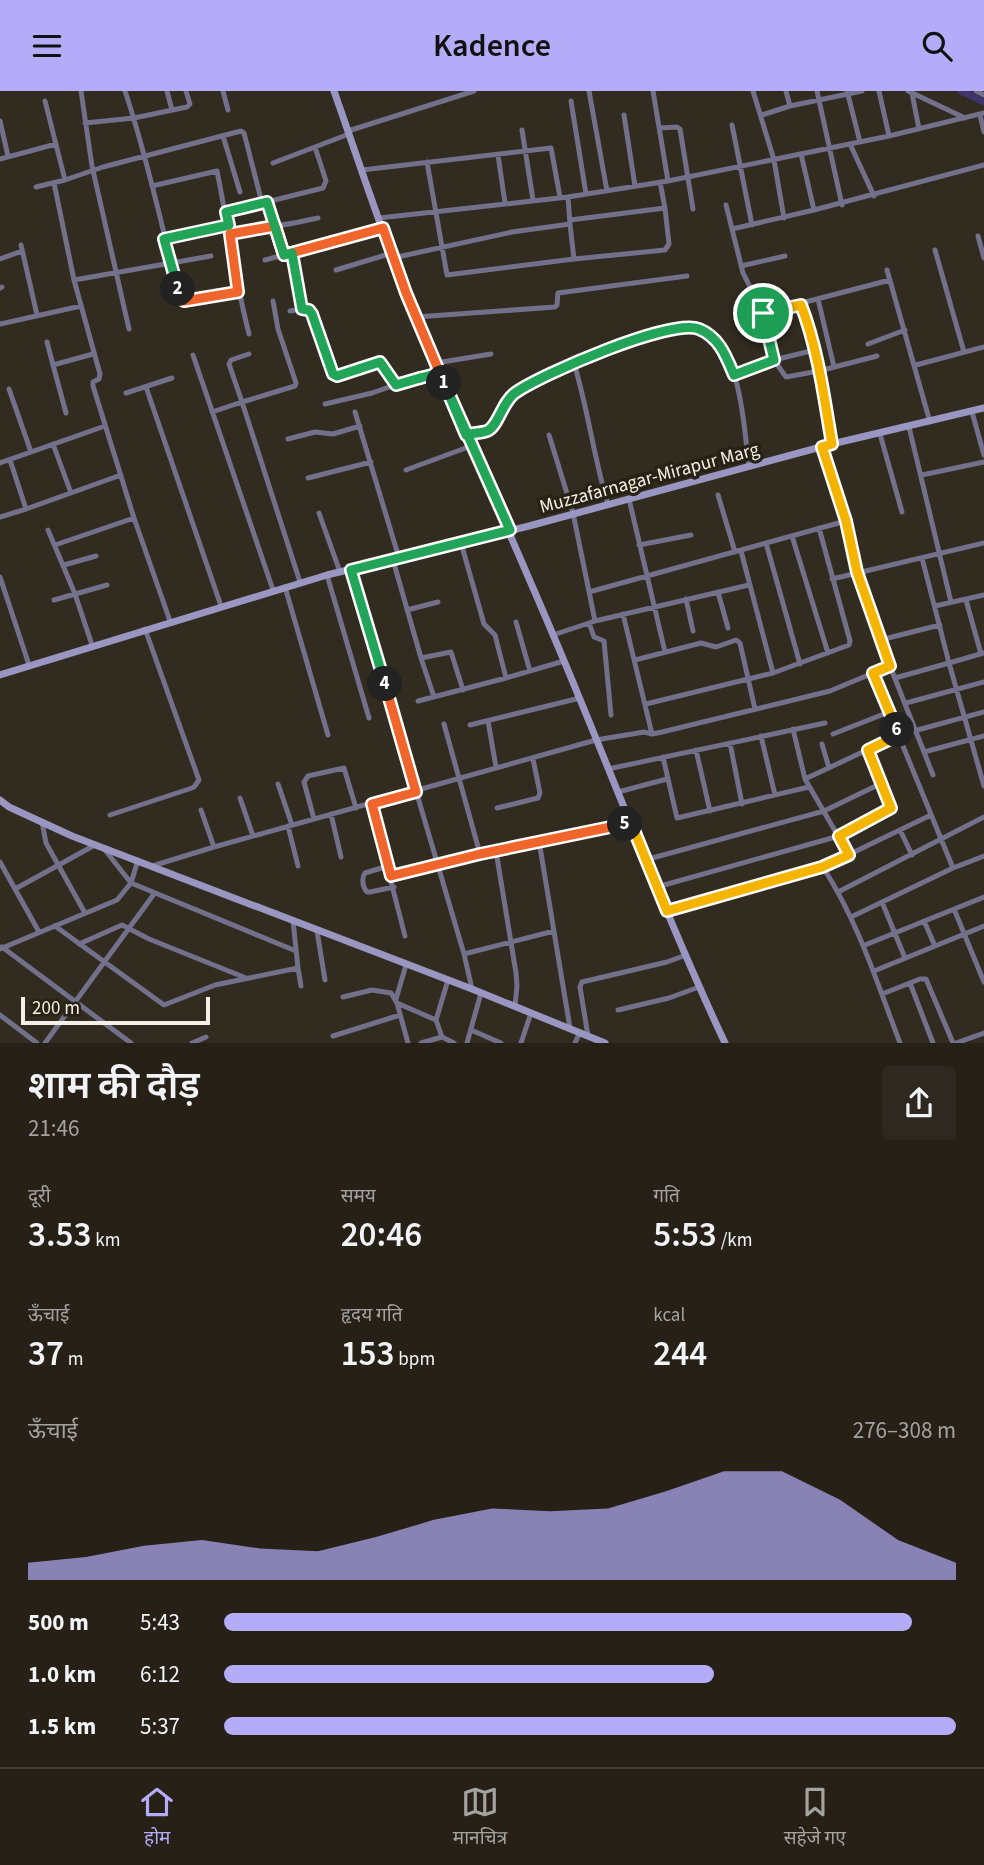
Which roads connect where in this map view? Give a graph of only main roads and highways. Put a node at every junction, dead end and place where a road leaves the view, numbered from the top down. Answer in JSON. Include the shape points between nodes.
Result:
{"nodes":[{"id":1,"x":334,"y":91,"type":"edge"},
{"id":2,"x":984,"y":408,"type":"edge"},
{"id":3,"x":510,"y":530,"type":"junction"},
{"id":4,"x":0,"y":675,"type":"edge"},
{"id":5,"x":0,"y":800,"type":"edge"},
{"id":6,"x":605,"y":1042,"type":"edge"},
{"id":7,"x":725,"y":1042,"type":"edge"}],
"edges":[{"from":1,"to":3,"type":"main road","via":[[416,317]]},
{"from":2,"to":3,"type":"main road","name":"Muzzafarnagar-Mirapur Marg"},
{"from":3,"to":4,"type":"main road","name":"Muzzafarnagar-Mirapur Marg","via":[[300,582]]},
{"from":3,"to":7,"type":"main road"},
{"from":5,"to":6,"type":"main road","via":[[99,846]]}]}
